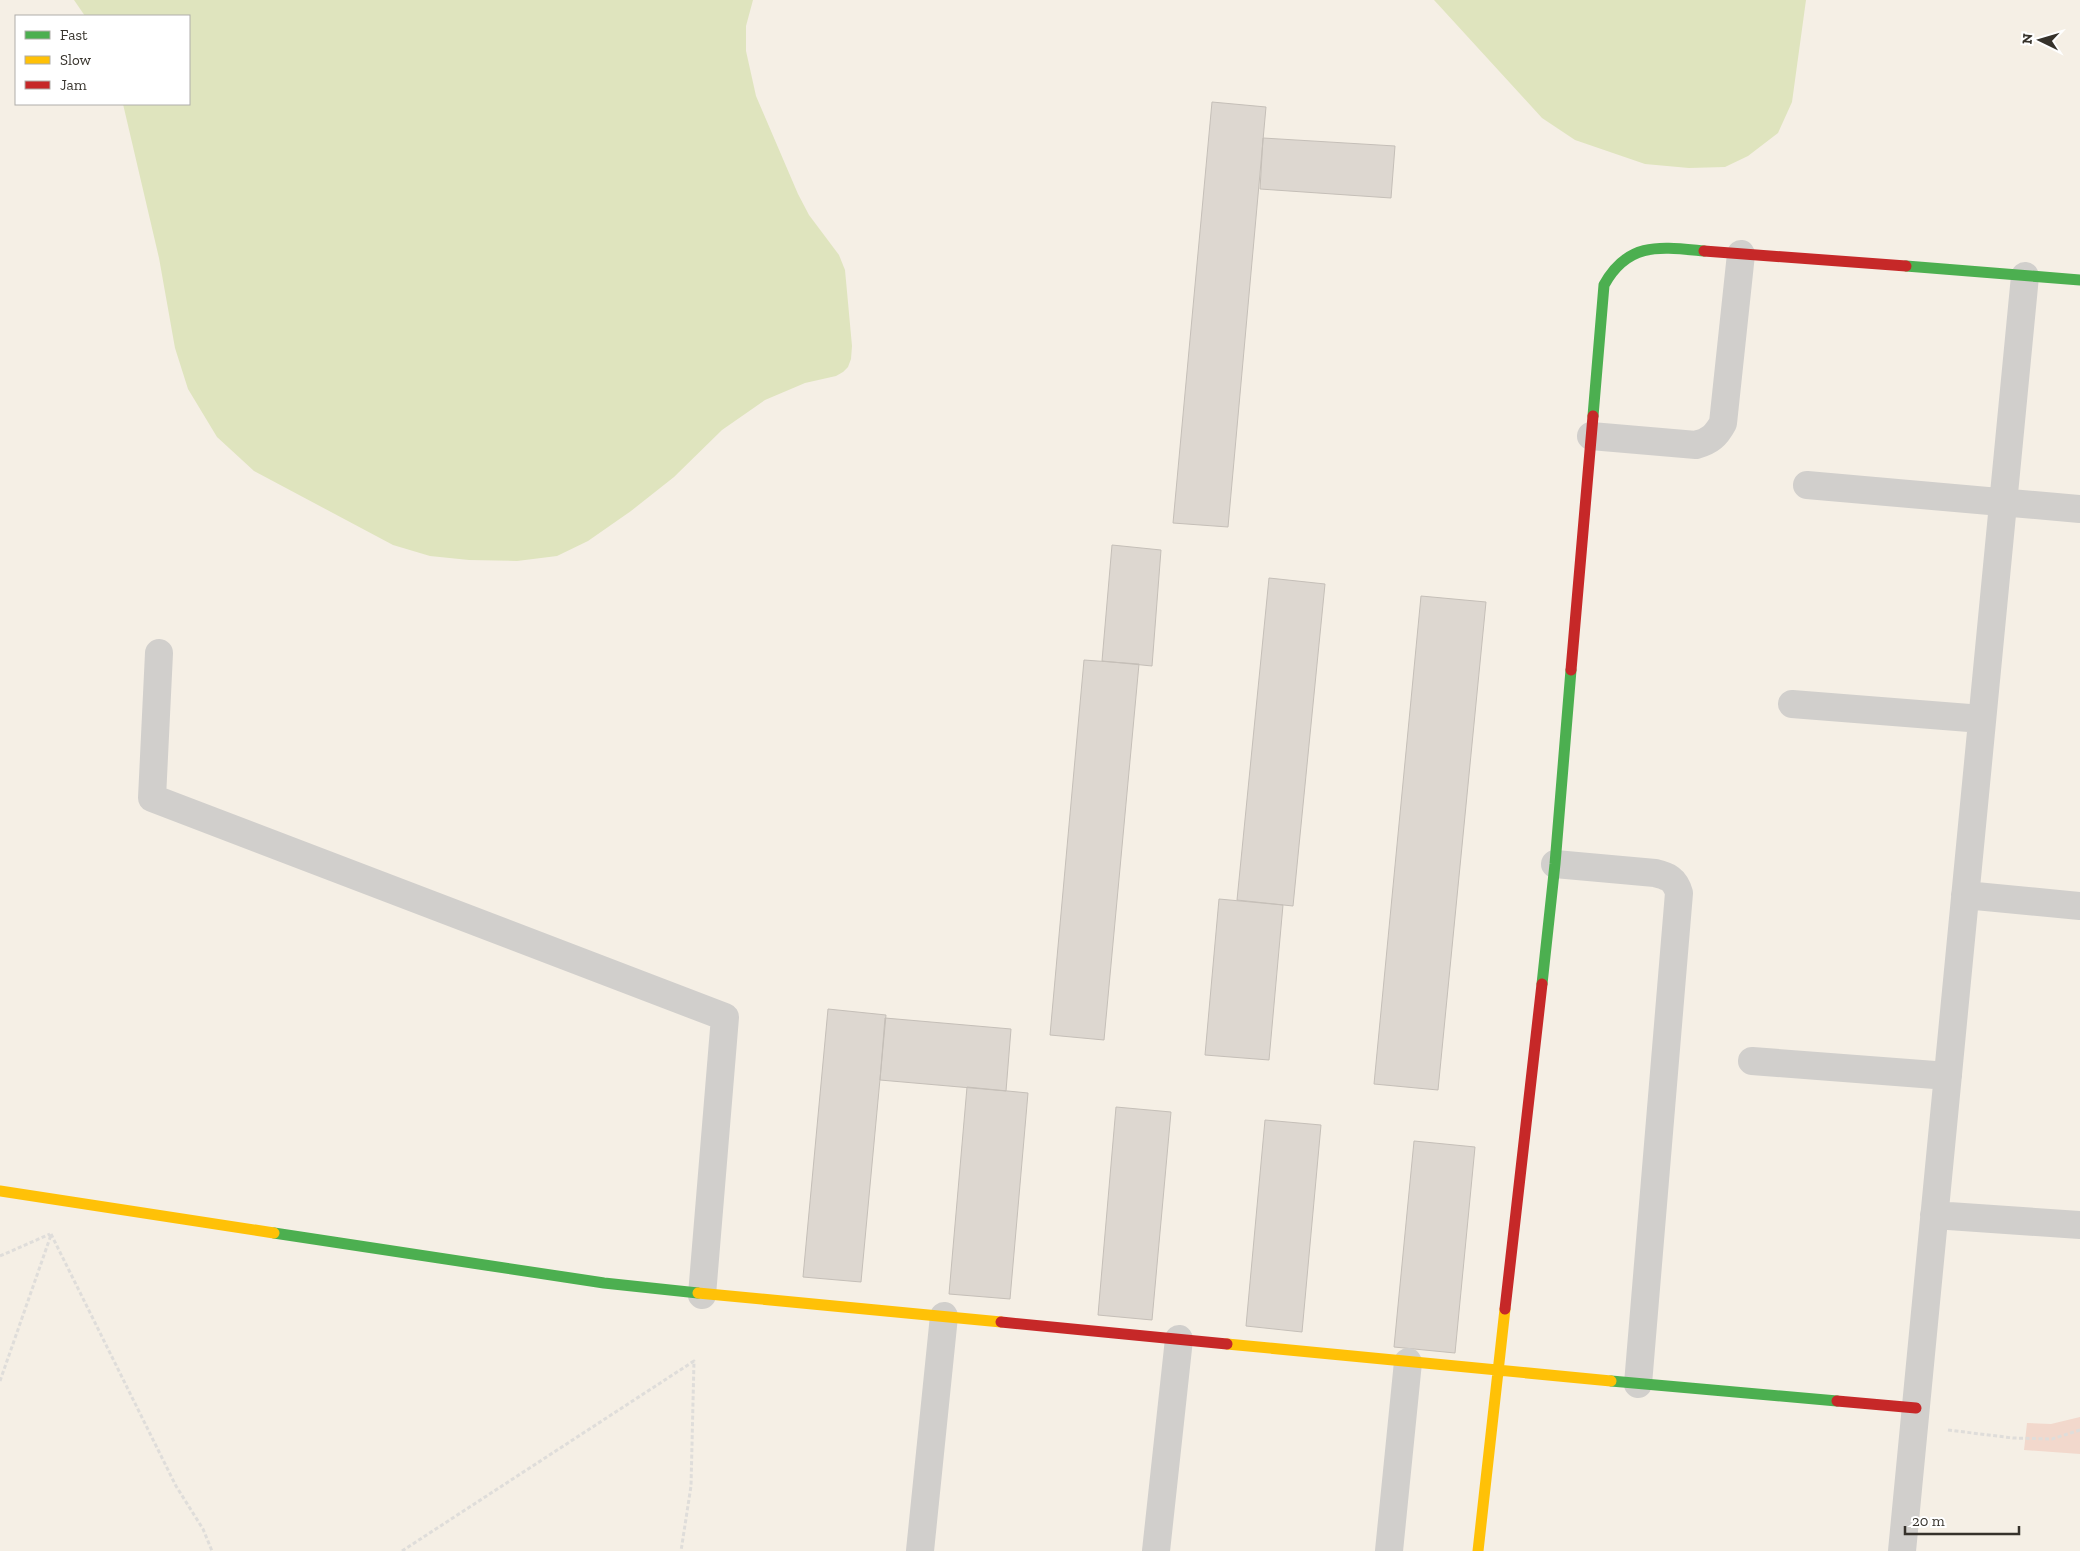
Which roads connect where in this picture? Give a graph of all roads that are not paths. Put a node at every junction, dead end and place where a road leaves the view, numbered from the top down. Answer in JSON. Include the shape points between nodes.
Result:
{"nodes":[{"id":1,"x":1741,"y":254,"type":"junction"},
{"id":2,"x":2025,"y":276,"type":"junction"},
{"id":3,"x":2080,"y":280,"type":"edge"},
{"id":4,"x":1591,"y":436,"type":"junction"},
{"id":5,"x":1807,"y":485,"type":"dead end"},
{"id":6,"x":2003,"y":502,"type":"junction"},
{"id":7,"x":2080,"y":509,"type":"edge"},
{"id":8,"x":159,"y":653,"type":"dead end"},
{"id":9,"x":1792,"y":704,"type":"dead end"},
{"id":10,"x":1982,"y":719,"type":"junction"},
{"id":11,"x":1555,"y":864,"type":"junction"},
{"id":12,"x":1965,"y":895,"type":"junction"},
{"id":13,"x":2080,"y":906,"type":"edge"},
{"id":14,"x":1752,"y":1061,"type":"dead end"},
{"id":15,"x":1948,"y":1076,"type":"junction"},
{"id":16,"x":0,"y":1191,"type":"edge"},
{"id":17,"x":1934,"y":1215,"type":"junction"},
{"id":18,"x":2080,"y":1225,"type":"edge"},
{"id":19,"x":702,"y":1295,"type":"junction"},
{"id":20,"x":944,"y":1316,"type":"junction"},
{"id":21,"x":1179,"y":1340,"type":"junction"},
{"id":22,"x":1408,"y":1362,"type":"junction"},
{"id":23,"x":1497,"y":1371,"type":"junction"},
{"id":24,"x":1638,"y":1384,"type":"junction"},
{"id":25,"x":1915,"y":1417,"type":"junction"},
{"id":26,"x":920,"y":1551,"type":"edge"},
{"id":27,"x":1156,"y":1551,"type":"edge"},
{"id":28,"x":1389,"y":1551,"type":"edge"},
{"id":29,"x":1478,"y":1551,"type":"edge"},
{"id":30,"x":1902,"y":1551,"type":"edge"}],
"edges":[{"from":1,"to":2,"type":"street"},
{"from":1,"to":4,"type":"street","via":[[1656,247],[1639,250],[1621,259],[1610,272],[1604,285]]},
{"from":1,"to":4,"type":"street","via":[[1723,423],[1716,436],[1696,445]]},
{"from":2,"to":3,"type":"street"},
{"from":2,"to":6,"type":"street"},
{"from":4,"to":11,"type":"street"},
{"from":5,"to":6,"type":"street"},
{"from":6,"to":7,"type":"street"},
{"from":6,"to":10,"type":"street"},
{"from":8,"to":19,"type":"street","via":[[152,798],[725,1018]]},
{"from":9,"to":10,"type":"street"},
{"from":10,"to":12,"type":"street"},
{"from":11,"to":23,"type":"street"},
{"from":11,"to":24,"type":"street","via":[[1668,876],[1676,883],[1679,893]]},
{"from":12,"to":13,"type":"street"},
{"from":12,"to":15,"type":"street"},
{"from":14,"to":15,"type":"street"},
{"from":15,"to":17,"type":"street"},
{"from":16,"to":19,"type":"street"},
{"from":17,"to":18,"type":"street"},
{"from":17,"to":25,"type":"street"},
{"from":19,"to":20,"type":"street"},
{"from":20,"to":21,"type":"street"},
{"from":20,"to":26,"type":"street"},
{"from":21,"to":22,"type":"street"},
{"from":21,"to":27,"type":"street"},
{"from":22,"to":23,"type":"street"},
{"from":22,"to":28,"type":"street"},
{"from":23,"to":24,"type":"street"},
{"from":23,"to":29,"type":"street"},
{"from":24,"to":25,"type":"street"},
{"from":25,"to":30,"type":"street"}]}
